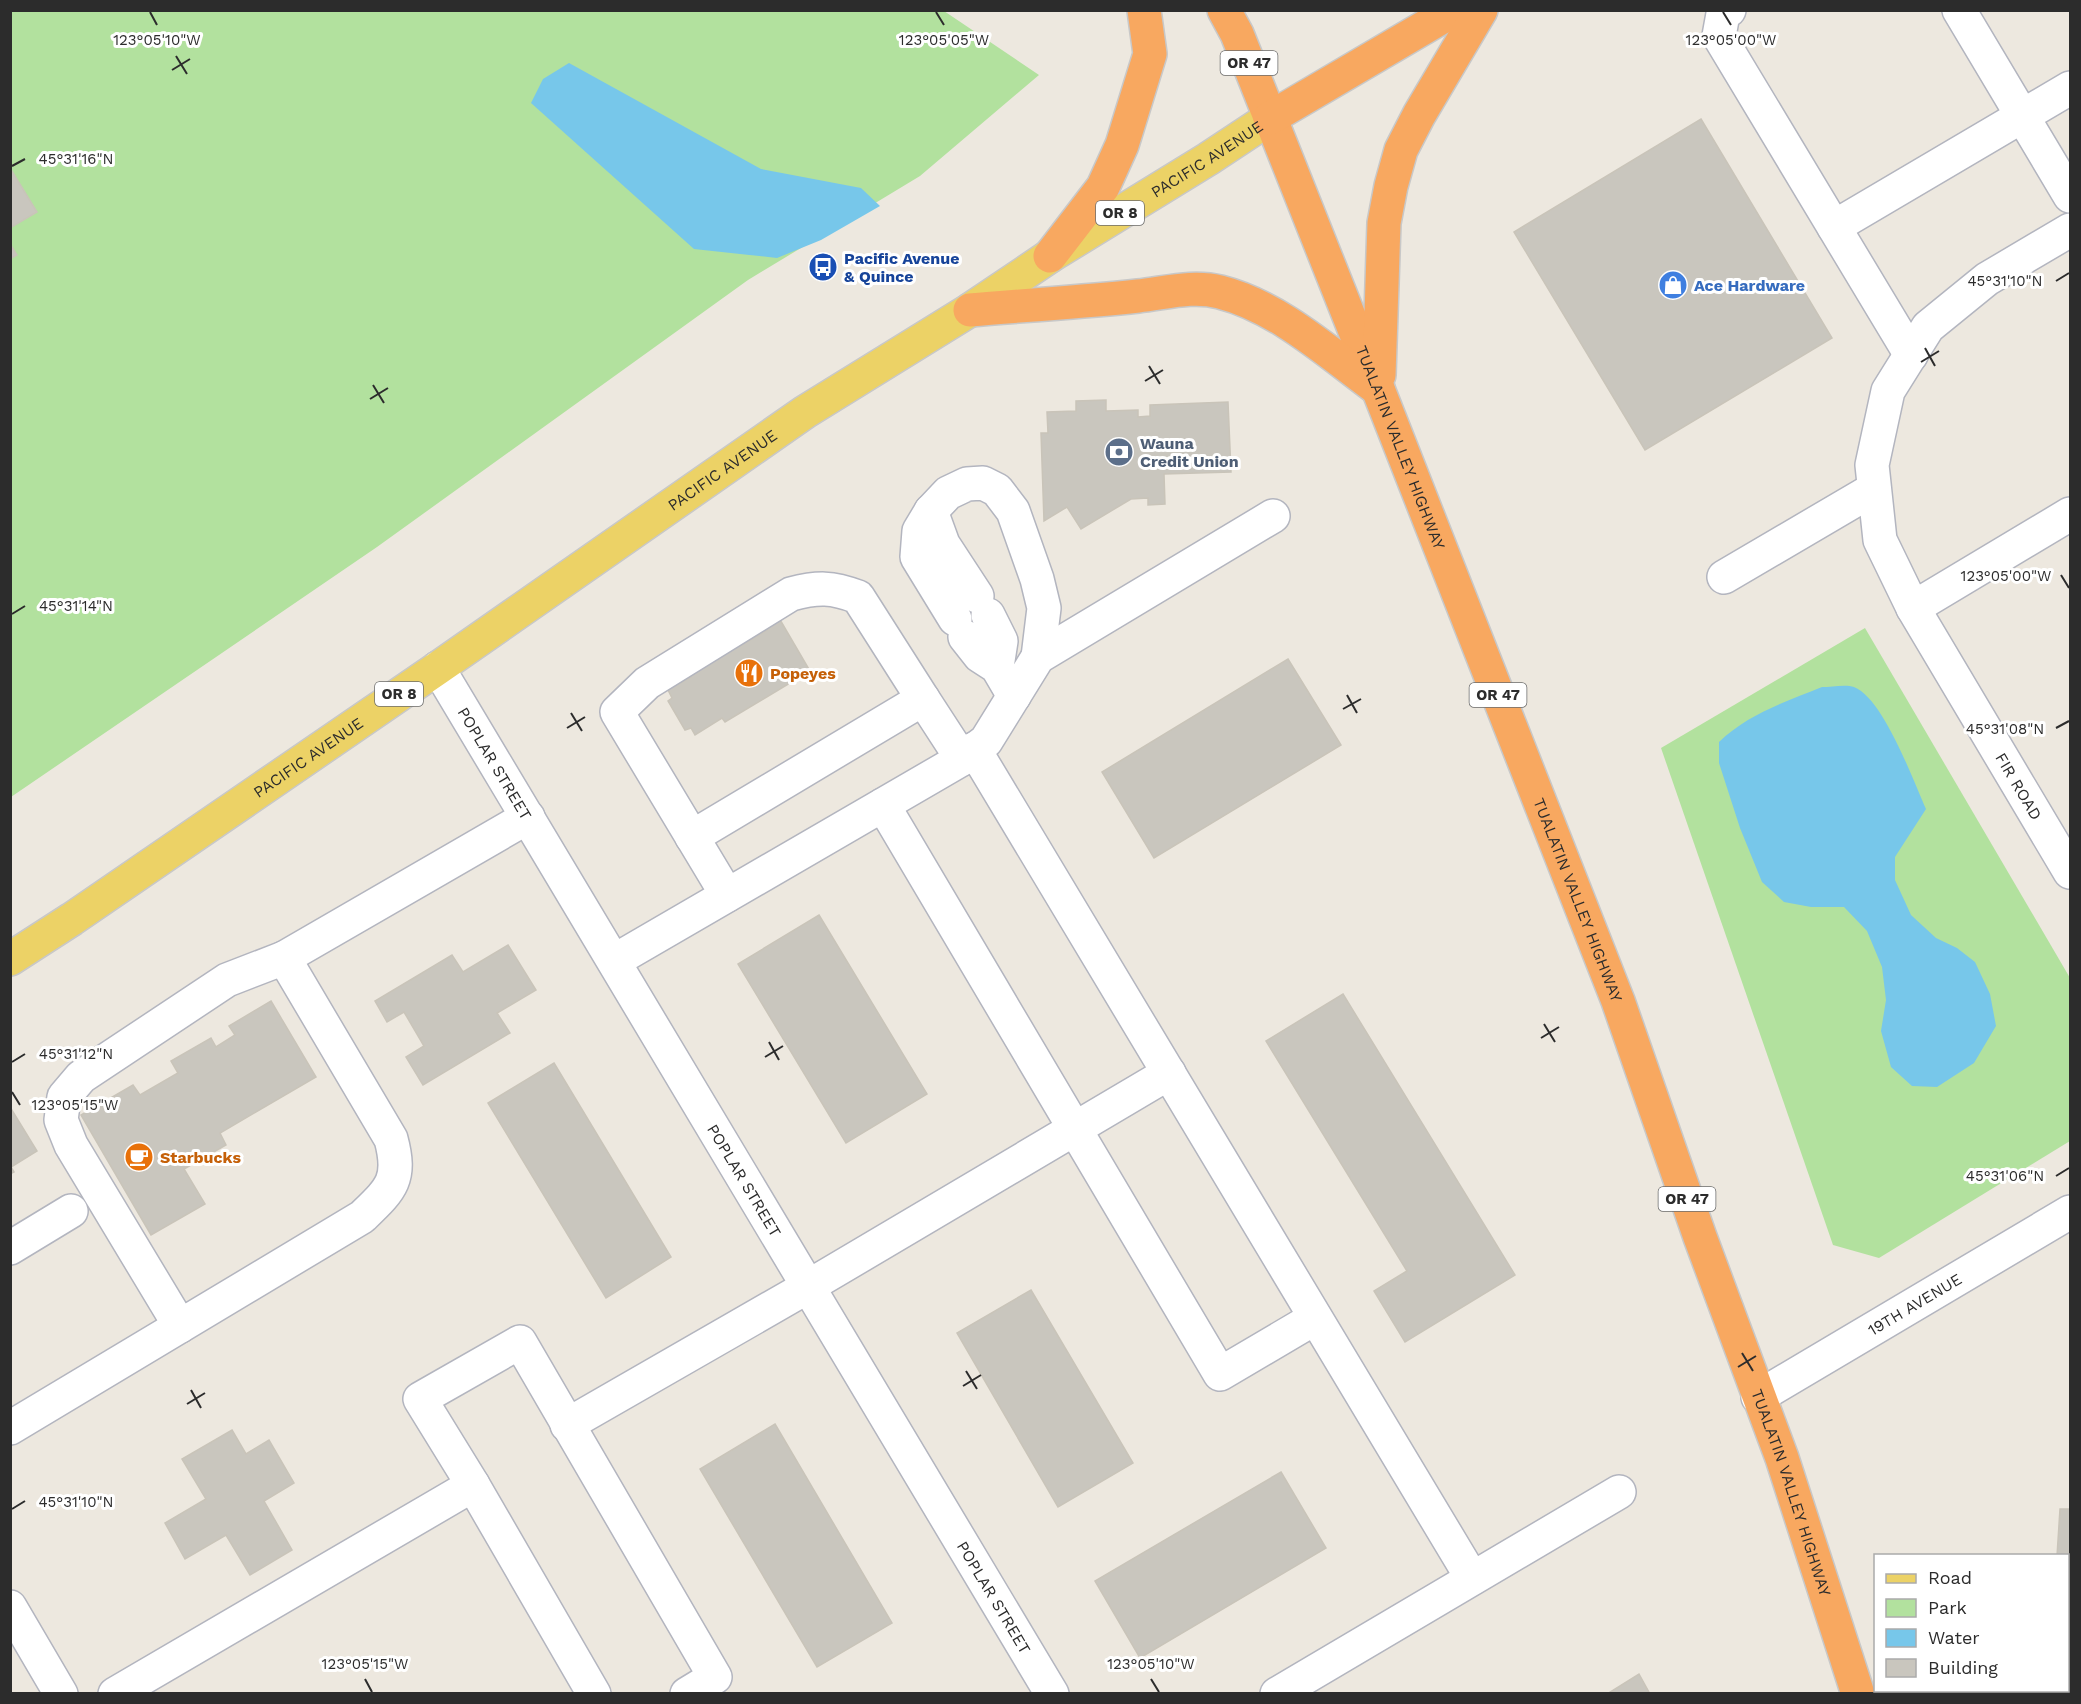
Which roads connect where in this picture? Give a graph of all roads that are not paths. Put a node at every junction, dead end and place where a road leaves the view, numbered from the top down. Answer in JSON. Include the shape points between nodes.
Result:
{"nodes":[{"id":1,"x":1144,"y":10,"type":"edge"},
{"id":2,"x":1224,"y":10,"type":"edge"},
{"id":3,"x":1454,"y":10,"type":"edge"},
{"id":4,"x":1481,"y":10,"type":"edge"},
{"id":5,"x":1729,"y":10,"type":"edge"},
{"id":6,"x":1959,"y":10,"type":"edge"},
{"id":7,"x":2070,"y":88,"type":"edge"},
{"id":8,"x":2022,"y":116,"type":"junction"},
{"id":9,"x":1270,"y":118,"type":"junction"},
{"id":10,"x":2070,"y":196,"type":"edge"},
{"id":11,"x":1834,"y":227,"type":"junction"},
{"id":12,"x":2070,"y":230,"type":"edge"},
{"id":13,"x":1050,"y":256,"type":"junction"},
{"id":14,"x":970,"y":310,"type":"junction"},
{"id":15,"x":1911,"y":355,"type":"junction"},
{"id":16,"x":1378,"y":389,"type":"junction"},
{"id":17,"x":1874,"y":489,"type":"junction"},
{"id":18,"x":2070,"y":514,"type":"edge"},
{"id":19,"x":1273,"y":516,"type":"dead end"},
{"id":20,"x":1724,"y":577,"type":"dead end"},
{"id":21,"x":1913,"y":608,"type":"junction"},
{"id":22,"x":1038,"y":657,"type":"junction"},
{"id":23,"x":438,"y":668,"type":"junction"},
{"id":24,"x":1014,"y":696,"type":"junction"},
{"id":25,"x":923,"y":699,"type":"junction"},
{"id":26,"x":968,"y":754,"type":"junction"},
{"id":27,"x":883,"y":805,"type":"junction"},
{"id":28,"x":528,"y":817,"type":"junction"},
{"id":29,"x":692,"y":837,"type":"junction"},
{"id":30,"x":2070,"y":872,"type":"edge"},
{"id":31,"x":727,"y":896,"type":"junction"},
{"id":32,"x":284,"y":958,"type":"junction"},
{"id":33,"x":10,"y":959,"type":"edge"},
{"id":34,"x":614,"y":961,"type":"junction"},
{"id":35,"x":1169,"y":1073,"type":"junction"},
{"id":36,"x":1074,"y":1128,"type":"junction"},
{"id":37,"x":71,"y":1211,"type":"dead end"},
{"id":38,"x":2070,"y":1212,"type":"edge"},
{"id":39,"x":10,"y":1248,"type":"edge"},
{"id":40,"x":809,"y":1286,"type":"junction"},
{"id":41,"x":1315,"y":1318,"type":"junction"},
{"id":42,"x":180,"y":1326,"type":"junction"},
{"id":43,"x":1758,"y":1397,"type":"junction"},
{"id":44,"x":567,"y":1425,"type":"junction"},
{"id":45,"x":10,"y":1428,"type":"edge"},
{"id":46,"x":473,"y":1485,"type":"junction"},
{"id":47,"x":1619,"y":1492,"type":"dead end"},
{"id":48,"x":1472,"y":1578,"type":"junction"},
{"id":49,"x":10,"y":1607,"type":"edge"},
{"id":50,"x":62,"y":1694,"type":"edge"},
{"id":51,"x":115,"y":1694,"type":"edge"},
{"id":52,"x":594,"y":1694,"type":"edge"},
{"id":53,"x":687,"y":1694,"type":"edge"},
{"id":54,"x":1052,"y":1694,"type":"edge"},
{"id":55,"x":1277,"y":1694,"type":"edge"},
{"id":56,"x":1858,"y":1694,"type":"edge"}],
"edges":[{"from":1,"to":13,"type":"highway","via":[[1150,54],[1122,145],[1103,187]]},
{"from":2,"to":9,"type":"highway","number":"OR 47"},
{"from":3,"to":9,"type":"highway","name":"PACIFIC AVENUE","number":"OR 8"},
{"from":4,"to":16,"type":"highway","via":[[1401,150],[1391,186],[1384,223]]},
{"from":5,"to":11,"type":"street","via":[[1723,14],[1719,36]]},
{"from":6,"to":8,"type":"street"},
{"from":7,"to":8,"type":"street"},
{"from":8,"to":10,"type":"street"},
{"from":8,"to":11,"type":"street"},
{"from":9,"to":13,"type":"main road","name":"PACIFIC AVENUE","number":"OR 8"},
{"from":9,"to":16,"type":"highway","name":"TUALATIN VALLEY HIGHWAY","number":"OR 47"},
{"from":11,"to":15,"type":"street"},
{"from":12,"to":15,"type":"street","name":"FIR ROAD","via":[[1987,279],[1928,327]]},
{"from":13,"to":14,"type":"main road","name":"PACIFIC AVENUE","number":"OR 8"},
{"from":14,"to":16,"type":"highway","via":[[1177,289],[1218,291],[1245,300],[1297,330]]},
{"from":14,"to":23,"type":"main road","name":"PACIFIC AVENUE","number":"OR 8","via":[[805,412]]},
{"from":15,"to":17,"type":"street","name":"FIR ROAD","via":[[1888,391],[1872,465]]},
{"from":16,"to":43,"type":"highway","name":"TUALATIN VALLEY HIGHWAY","number":"OR 47","via":[[1618,1001]]},
{"from":17,"to":20,"type":"street"},
{"from":17,"to":21,"type":"street","name":"FIR ROAD","via":[[1880,540]]},
{"from":18,"to":21,"type":"street"},
{"from":19,"to":22,"type":"street"},
{"from":21,"to":30,"type":"street","name":"FIR ROAD"},
{"from":22,"to":24,"type":"street"},
{"from":22,"to":24,"type":"street","via":[[1044,608],[1013,511],[997,490],[983,483],[967,484],[948,494],[931,511],[971,617],[980,657],[997,667]]},
{"from":23,"to":28,"type":"street","name":"POPLAR STREET"},
{"from":23,"to":33,"type":"main road","name":"PACIFIC AVENUE","number":"OR 8"},
{"from":24,"to":26,"type":"street","via":[[986,741]]},
{"from":25,"to":26,"type":"street"},
{"from":25,"to":29,"type":"street"},
{"from":25,"to":29,"type":"street","via":[[858,597],[817,588],[791,594],[647,683],[617,712]]},
{"from":26,"to":27,"type":"street"},
{"from":26,"to":35,"type":"street"},
{"from":27,"to":31,"type":"street"},
{"from":27,"to":36,"type":"street"},
{"from":28,"to":32,"type":"street"},
{"from":28,"to":34,"type":"street","name":"POPLAR STREET"},
{"from":29,"to":31,"type":"street"},
{"from":31,"to":34,"type":"street"},
{"from":32,"to":42,"type":"street","via":[[391,1139],[397,1161],[392,1183],[362,1217]]},
{"from":32,"to":42,"type":"street","via":[[228,980],[81,1077],[64,1097],[61,1120],[71,1145]]},
{"from":34,"to":40,"type":"street","name":"POPLAR STREET"},
{"from":35,"to":36,"type":"street"},
{"from":35,"to":41,"type":"street"},
{"from":36,"to":40,"type":"street"},
{"from":36,"to":41,"type":"street","via":[[1221,1374]]},
{"from":37,"to":39,"type":"street"},
{"from":38,"to":43,"type":"street","name":"19TH AVENUE"},
{"from":40,"to":44,"type":"street"},
{"from":40,"to":54,"type":"street","name":"POPLAR STREET"},
{"from":41,"to":48,"type":"street"},
{"from":42,"to":45,"type":"street"},
{"from":43,"to":56,"type":"highway","name":"TUALATIN VALLEY HIGHWAY","number":"OR 47","via":[[1785,1467]]},
{"from":44,"to":46,"type":"street","via":[[520,1342],[420,1400]]},
{"from":44,"to":53,"type":"street","via":[[715,1677]]},
{"from":46,"to":51,"type":"street"},
{"from":46,"to":52,"type":"street"},
{"from":47,"to":48,"type":"street"},
{"from":48,"to":55,"type":"street"},
{"from":49,"to":50,"type":"street"}]}
